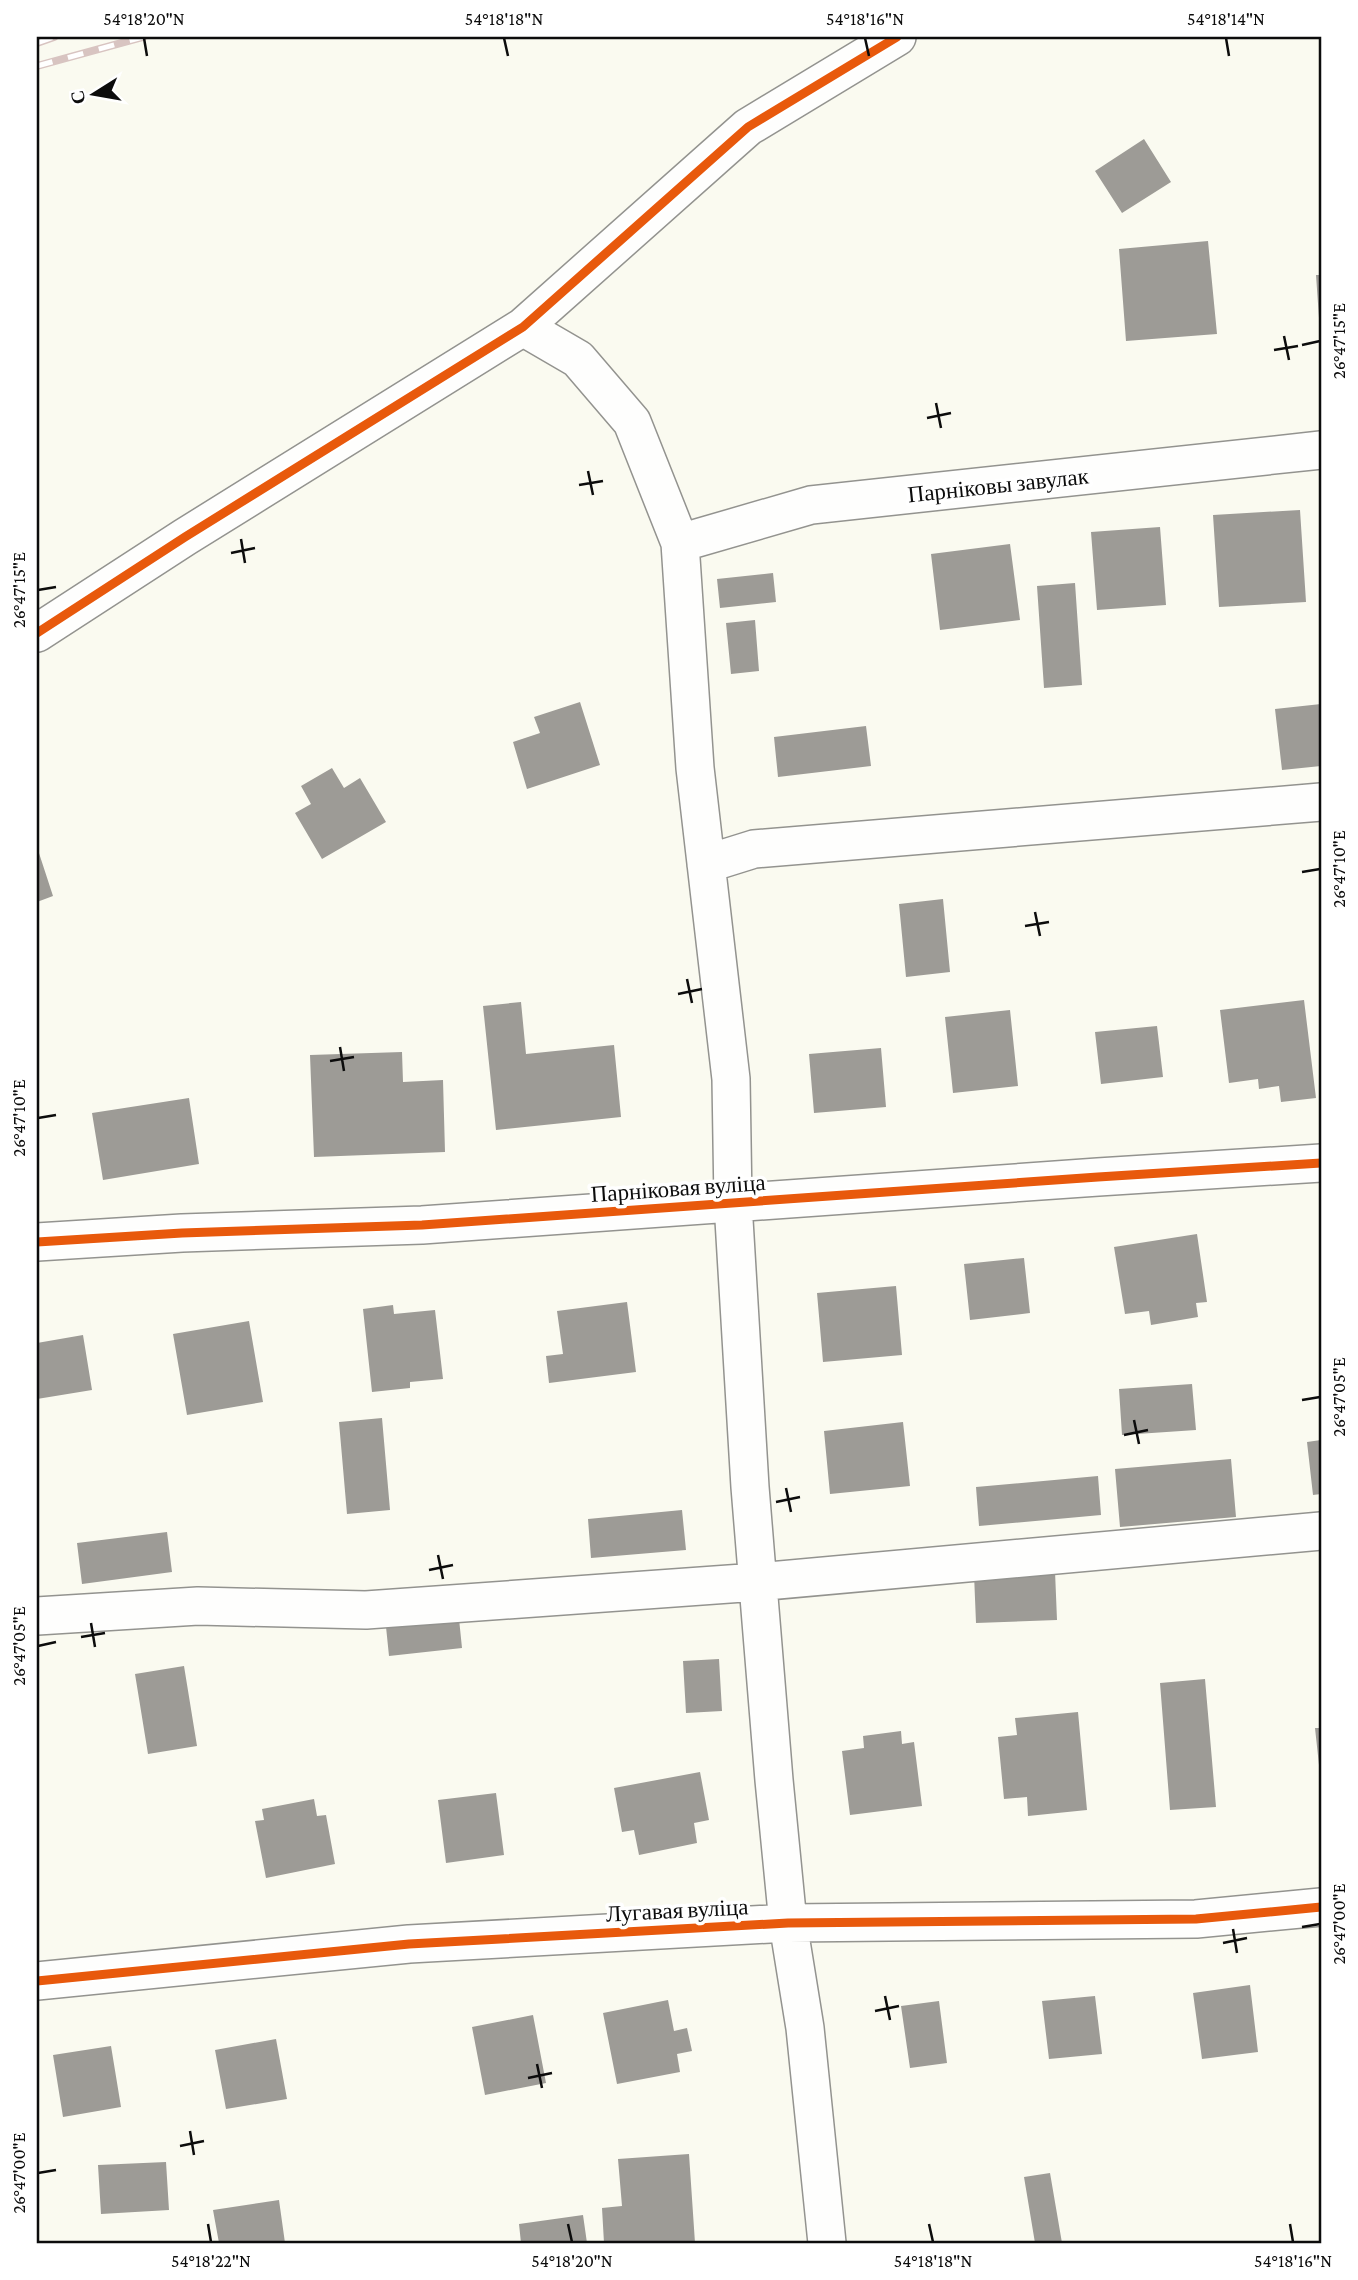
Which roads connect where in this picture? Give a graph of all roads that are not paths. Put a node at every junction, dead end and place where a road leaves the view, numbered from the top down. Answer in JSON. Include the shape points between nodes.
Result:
{"nodes":[{"id":1,"x":897,"y":37,"type":"edge"},
{"id":2,"x":523,"y":327,"type":"junction"},
{"id":3,"x":1321,"y":450,"type":"edge"},
{"id":4,"x":680,"y":543,"type":"junction"},
{"id":5,"x":37,"y":633,"type":"edge"},
{"id":6,"x":1321,"y":802,"type":"edge"},
{"id":7,"x":706,"y":864,"type":"junction"},
{"id":8,"x":1321,"y":1163,"type":"edge"},
{"id":9,"x":733,"y":1203,"type":"junction"},
{"id":10,"x":37,"y":1242,"type":"edge"},
{"id":11,"x":1321,"y":1531,"type":"edge"},
{"id":12,"x":757,"y":1582,"type":"junction"},
{"id":13,"x":37,"y":1616,"type":"edge"},
{"id":14,"x":1321,"y":1907,"type":"edge"},
{"id":15,"x":788,"y":1923,"type":"junction"},
{"id":16,"x":37,"y":1981,"type":"edge"},
{"id":17,"x":827,"y":2243,"type":"edge"}],
"edges":[{"from":1,"to":2,"type":"street","via":[[748,127]]},
{"from":2,"to":4,"type":"street","via":[[578,359],[632,422]]},
{"from":2,"to":5,"type":"street"},
{"from":3,"to":4,"type":"street","name":"Парніковы завулак","via":[[811,505]]},
{"from":4,"to":7,"type":"street"},
{"from":6,"to":7,"type":"street","via":[[754,849]]},
{"from":7,"to":9,"type":"street","via":[[731,1079]]},
{"from":8,"to":9,"type":"street","name":"Парніковая вуліца"},
{"from":9,"to":10,"type":"street","name":"Парніковая вуліца","via":[[422,1225]]},
{"from":9,"to":12,"type":"street"},
{"from":11,"to":12,"type":"street"},
{"from":12,"to":13,"type":"street","via":[[366,1610],[198,1606]]},
{"from":12,"to":15,"type":"street"},
{"from":14,"to":15,"type":"street","name":"Лугавая вуліца","via":[[1196,1919]]},
{"from":15,"to":16,"type":"street","name":"Лугавая вуліца","via":[[408,1944]]},
{"from":15,"to":17,"type":"street","via":[[805,2028]]}]}
